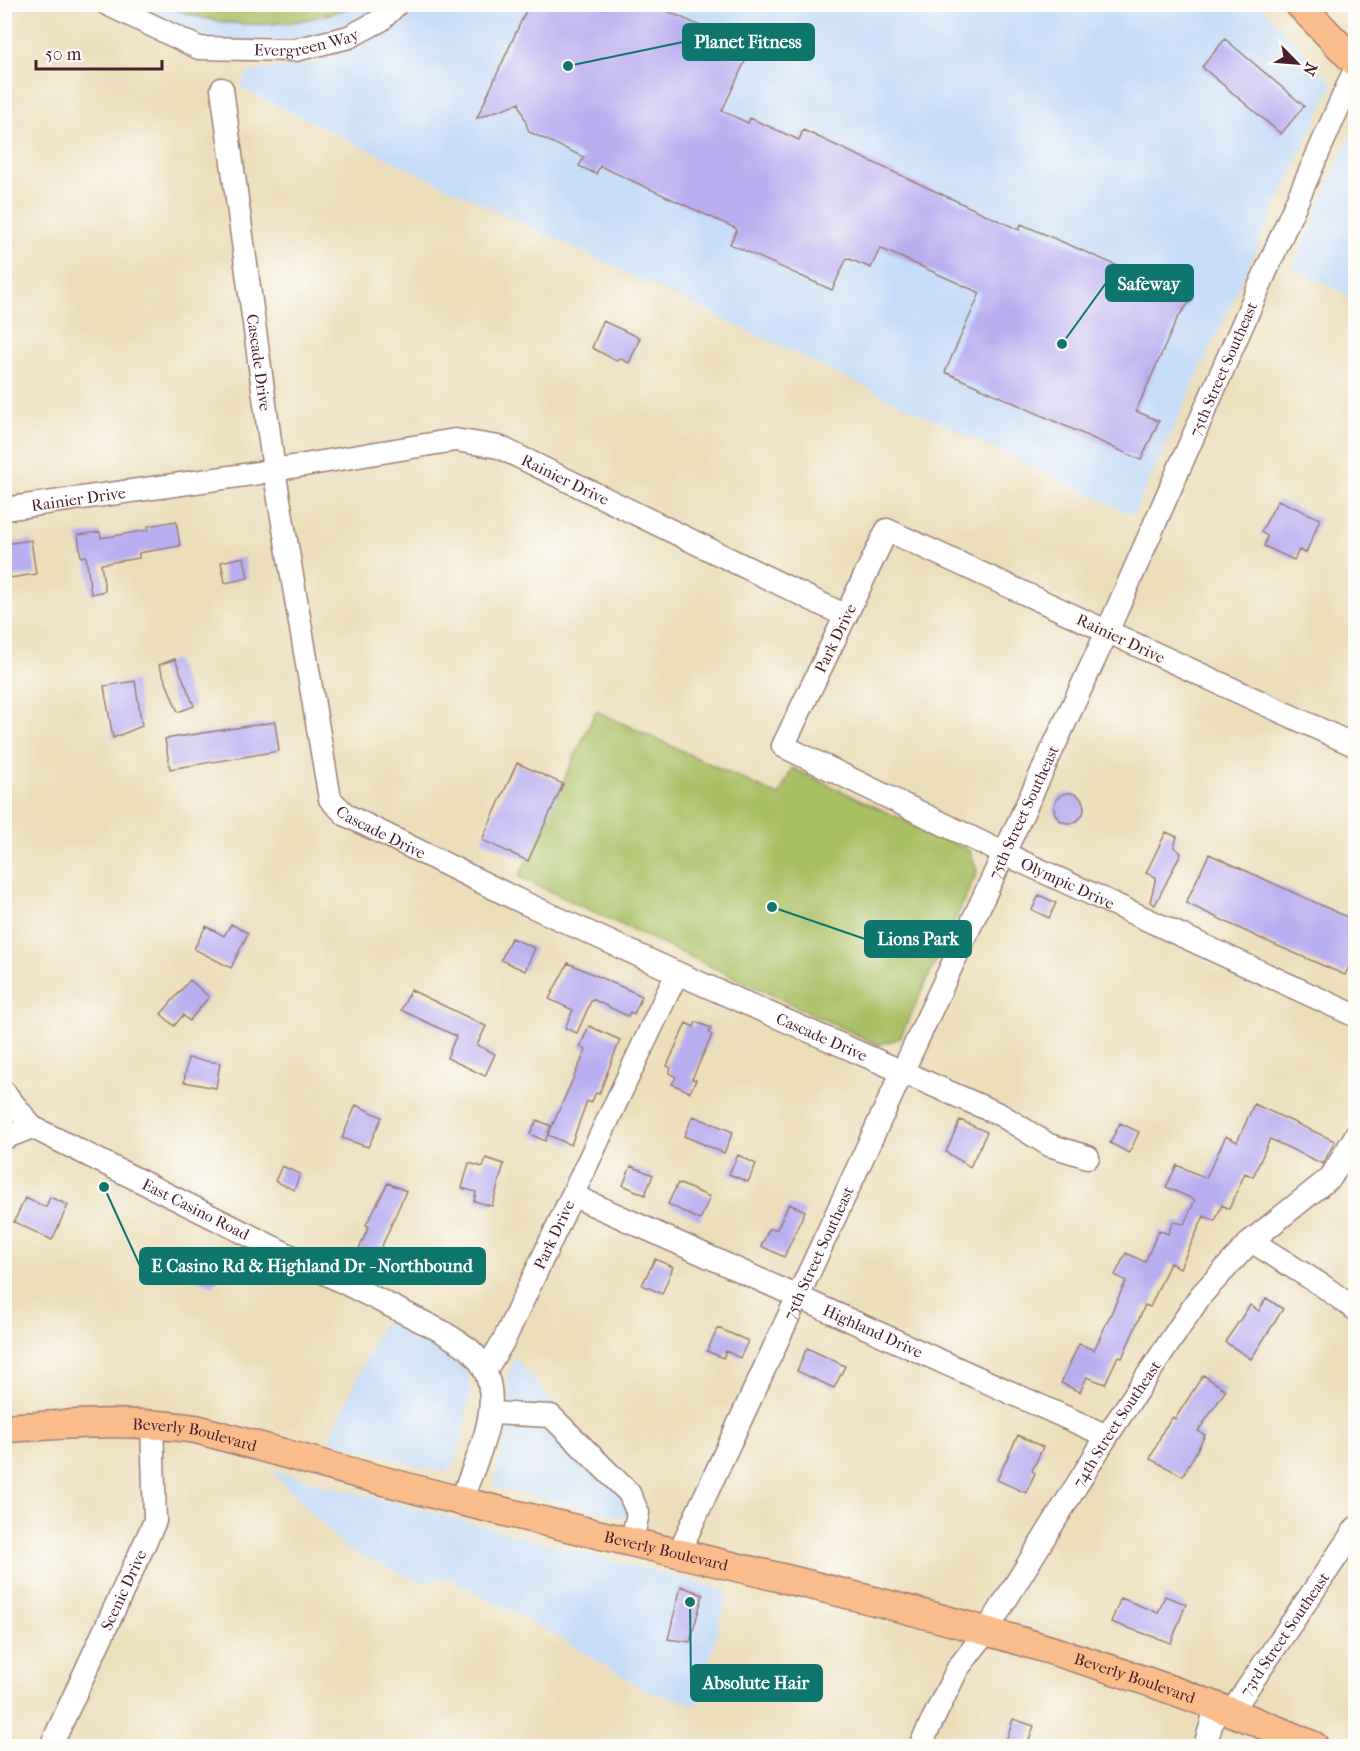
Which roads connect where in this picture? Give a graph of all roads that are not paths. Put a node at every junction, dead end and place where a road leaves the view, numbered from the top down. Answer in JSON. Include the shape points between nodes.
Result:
{"nodes":[{"id":1,"x":107,"y":4,"type":"edge"},
{"id":2,"x":397,"y":4,"type":"edge"},
{"id":3,"x":1299,"y":4,"type":"edge"},
{"id":4,"x":1356,"y":65,"type":"edge"},
{"id":5,"x":222,"y":90,"type":"dead end"},
{"id":6,"x":265,"y":472,"type":"junction"},
{"id":7,"x":4,"y":509,"type":"edge"},
{"id":8,"x":887,"y":530,"type":"joint"},
{"id":9,"x":846,"y":616,"type":"junction"},
{"id":10,"x":1107,"y":632,"type":"junction"},
{"id":11,"x":783,"y":746,"type":"joint"},
{"id":12,"x":1356,"y":746,"type":"edge"},
{"id":13,"x":1003,"y":853,"type":"junction"},
{"id":14,"x":677,"y":973,"type":"junction"},
{"id":15,"x":1356,"y":1016,"type":"edge"},
{"id":16,"x":901,"y":1072,"type":"junction"},
{"id":17,"x":4,"y":1092,"type":"edge"},
{"id":18,"x":32,"y":1127,"type":"junction"},
{"id":19,"x":1356,"y":1135,"type":"edge"},
{"id":20,"x":4,"y":1138,"type":"edge"},
{"id":21,"x":1088,"y":1157,"type":"dead end"},
{"id":22,"x":574,"y":1196,"type":"junction"},
{"id":23,"x":1251,"y":1242,"type":"junction"},
{"id":24,"x":797,"y":1297,"type":"junction"},
{"id":25,"x":1356,"y":1310,"type":"edge"},
{"id":26,"x":485,"y":1371,"type":"junction"},
{"id":27,"x":491,"y":1413,"type":"junction"},
{"id":28,"x":152,"y":1422,"type":"junction"},
{"id":29,"x":4,"y":1428,"type":"edge"},
{"id":30,"x":1107,"y":1436,"type":"junction"},
{"id":31,"x":461,"y":1501,"type":"junction"},
{"id":32,"x":1356,"y":1528,"type":"edge"},
{"id":33,"x":632,"y":1541,"type":"junction"},
{"id":34,"x":679,"y":1551,"type":"junction"},
{"id":35,"x":986,"y":1632,"type":"junction"},
{"id":36,"x":1225,"y":1708,"type":"junction"},
{"id":37,"x":51,"y":1746,"type":"edge"},
{"id":38,"x":920,"y":1746,"type":"edge"},
{"id":39,"x":1205,"y":1746,"type":"edge"},
{"id":40,"x":1314,"y":1746,"type":"edge"}],
"edges":[{"from":1,"to":2,"type":"street","name":"Evergreen Way","via":[[200,48],[295,50],[349,37],[381,20]]},
{"from":3,"to":4,"type":"main road"},
{"from":4,"to":10,"type":"street","name":"75th Street Southeast"},
{"from":5,"to":6,"type":"street","name":"Cascade Drive"},
{"from":6,"to":7,"type":"street","name":"Rainier Drive"},
{"from":6,"to":9,"type":"street","name":"Rainier Drive","via":[[455,440],[499,447]]},
{"from":6,"to":14,"type":"street","name":"Cascade Drive","via":[[330,799],[346,815]]},
{"from":8,"to":9,"type":"street","name":"Park Drive"},
{"from":8,"to":10,"type":"street","name":"Rainier Drive"},
{"from":9,"to":11,"type":"street","name":"Park Drive"},
{"from":10,"to":12,"type":"street","name":"Rainier Drive"},
{"from":10,"to":13,"type":"street","name":"75th Street Southeast"},
{"from":11,"to":13,"type":"street","name":"Olympic Drive"},
{"from":13,"to":15,"type":"street","name":"Olympic Drive"},
{"from":13,"to":16,"type":"street","name":"75th Street Southeast"},
{"from":14,"to":16,"type":"street","name":"Cascade Drive"},
{"from":14,"to":22,"type":"street","name":"Park Drive"},
{"from":16,"to":21,"type":"street","name":"Cascade Drive","via":[[1001,1115],[1049,1145]]},
{"from":16,"to":24,"type":"street","name":"75th Street Southeast"},
{"from":17,"to":18,"type":"street","name":"East Casino Road"},
{"from":18,"to":20,"type":"street"},
{"from":18,"to":26,"type":"street","name":"East Casino Road","via":[[442,1332],[470,1350]]},
{"from":19,"to":23,"type":"street","name":"74th Street Southeast","via":[[1331,1177]]},
{"from":22,"to":24,"type":"street","name":"Highland Drive"},
{"from":22,"to":26,"type":"street","name":"Park Drive"},
{"from":23,"to":25,"type":"street"},
{"from":23,"to":30,"type":"street","name":"74th Street Southeast","via":[[1201,1294]]},
{"from":24,"to":30,"type":"street","name":"Highland Drive"},
{"from":24,"to":34,"type":"street","name":"75th Street Southeast"},
{"from":26,"to":27,"type":"street","via":[[491,1387]]},
{"from":27,"to":31,"type":"street"},
{"from":27,"to":33,"type":"street","via":[[551,1416],[629,1493],[638,1514]]},
{"from":28,"to":29,"type":"main road","name":"Beverly Boulevard"},
{"from":28,"to":31,"type":"main road","name":"Beverly Boulevard","via":[[196,1429]]},
{"from":28,"to":37,"type":"street","name":"Scenic Drive","via":[[155,1521]]},
{"from":30,"to":35,"type":"street","name":"74th Street Southeast"},
{"from":31,"to":33,"type":"main road","name":"Beverly Boulevard"},
{"from":32,"to":36,"type":"street","name":"73rd Street Southeast"},
{"from":33,"to":34,"type":"main road","name":"Beverly Boulevard"},
{"from":34,"to":35,"type":"main road","name":"Beverly Boulevard"},
{"from":35,"to":36,"type":"main road","name":"Beverly Boulevard"},
{"from":35,"to":38,"type":"street","name":"74th Street Southeast","via":[[958,1668]]},
{"from":36,"to":39,"type":"street","name":"73rd Street Southeast"},
{"from":36,"to":40,"type":"main road","name":"Beverly Boulevard"}]}
